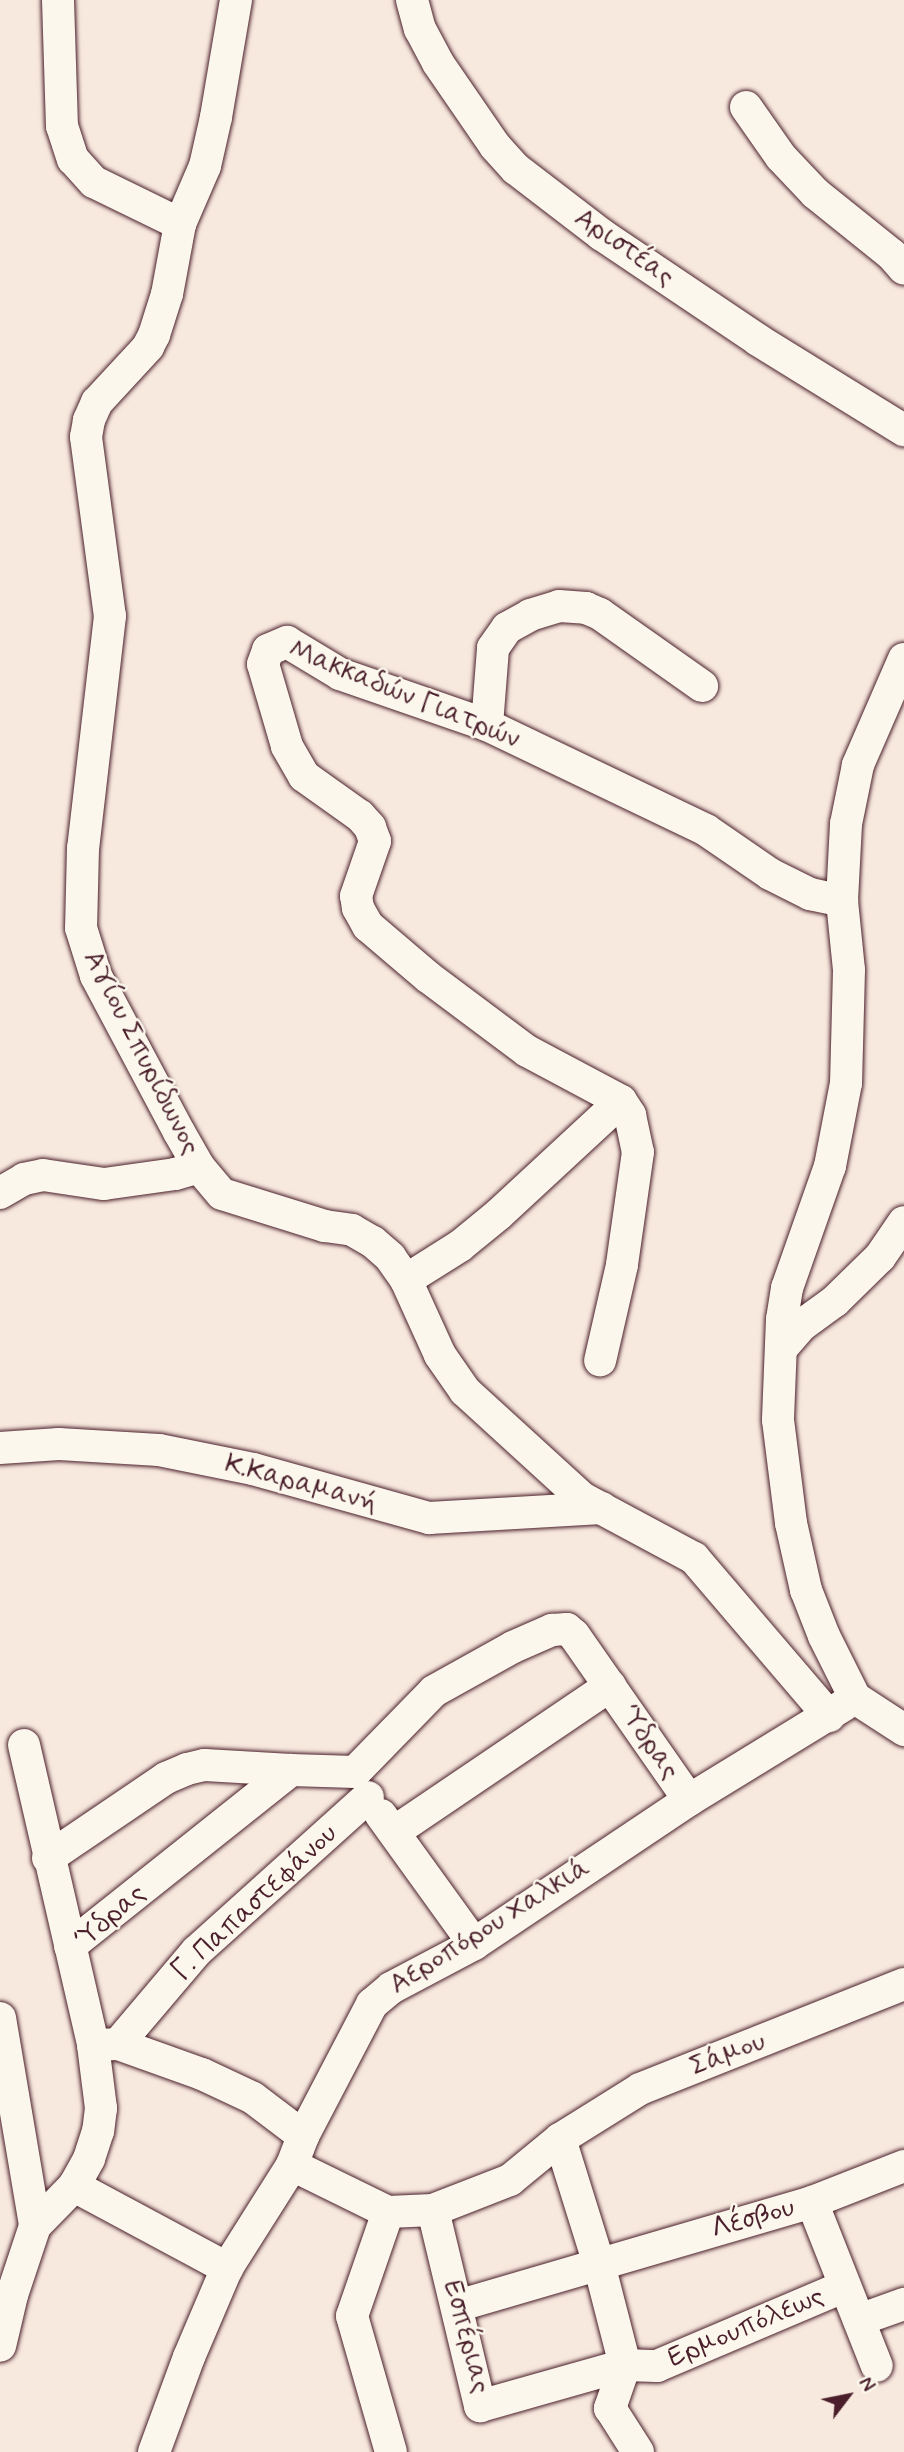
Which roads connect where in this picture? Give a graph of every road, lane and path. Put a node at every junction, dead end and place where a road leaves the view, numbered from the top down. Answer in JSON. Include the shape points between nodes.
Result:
{"nodes":[{"id":1,"x":58,"y":0,"type":"edge"},
{"id":2,"x":236,"y":0,"type":"edge"},
{"id":3,"x":412,"y":0,"type":"edge"},
{"id":4,"x":746,"y":107,"type":"dead end"},
{"id":5,"x":180,"y":224,"type":"junction"},
{"id":6,"x":904,"y":269,"type":"edge"},
{"id":7,"x":904,"y":430,"type":"edge"},
{"id":8,"x":904,"y":659,"type":"edge"},
{"id":9,"x":702,"y":686,"type":"dead end"},
{"id":10,"x":486,"y":725,"type":"junction"},
{"id":11,"x":842,"y":901,"type":"junction"},
{"id":12,"x":621,"y":1101,"type":"junction"},
{"id":13,"x":199,"y":1167,"type":"junction"},
{"id":14,"x":0,"y":1193,"type":"edge"},
{"id":15,"x":904,"y":1222,"type":"edge"},
{"id":16,"x":406,"y":1280,"type":"junction"},
{"id":17,"x":781,"y":1349,"type":"junction"},
{"id":18,"x":600,"y":1361,"type":"dead end"},
{"id":19,"x":0,"y":1448,"type":"edge"},
{"id":20,"x":603,"y":1508,"type":"junction"},
{"id":21,"x":610,"y":1686,"type":"junction"},
{"id":22,"x":855,"y":1698,"type":"junction"},
{"id":23,"x":829,"y":1716,"type":"junction"},
{"id":24,"x":904,"y":1730,"type":"edge"},
{"id":25,"x":24,"y":1745,"type":"dead end"},
{"id":26,"x":291,"y":1770,"type":"junction"},
{"id":27,"x":362,"y":1784,"type":"junction"},
{"id":28,"x":689,"y":1800,"type":"junction"},
{"id":29,"x":394,"y":1832,"type":"junction"},
{"id":30,"x":48,"y":1858,"type":"junction"},
{"id":31,"x":474,"y":1944,"type":"junction"},
{"id":32,"x":70,"y":1946,"type":"junction"},
{"id":33,"x":904,"y":1984,"type":"edge"},
{"id":34,"x":0,"y":2018,"type":"edge"},
{"id":35,"x":105,"y":2045,"type":"junction"},
{"id":36,"x":303,"y":2136,"type":"junction"},
{"id":37,"x":560,"y":2139,"type":"junction"},
{"id":38,"x":292,"y":2165,"type":"junction"},
{"id":39,"x":904,"y":2166,"type":"edge"},
{"id":40,"x":74,"y":2186,"type":"junction"},
{"id":41,"x":812,"y":2202,"type":"junction"},
{"id":42,"x":433,"y":2210,"type":"junction"},
{"id":43,"x":388,"y":2211,"type":"junction"},
{"id":44,"x":35,"y":2226,"type":"junction"},
{"id":45,"x":599,"y":2264,"type":"junction"},
{"id":46,"x":227,"y":2267,"type":"junction"},
{"id":47,"x":844,"y":2287,"type":"junction"},
{"id":48,"x":904,"y":2304,"type":"edge"},
{"id":49,"x":457,"y":2306,"type":"junction"},
{"id":50,"x":859,"y":2320,"type":"junction"},
{"id":51,"x":0,"y":2346,"type":"edge"},
{"id":52,"x":625,"y":2365,"type":"junction"},
{"id":53,"x":877,"y":2367,"type":"dead end"},
{"id":54,"x":155,"y":2452,"type":"edge"},
{"id":55,"x":391,"y":2452,"type":"edge"},
{"id":56,"x":638,"y":2452,"type":"edge"}],
"edges":[{"from":1,"to":5,"type":"street","via":[[62,126],[73,159],[94,182]]},
{"from":2,"to":5,"type":"street","name":"Αγίου Σπυρίδωνος","via":[[205,166]]},
{"from":3,"to":7,"type":"street","name":"Αριστέας","via":[[438,63],[516,169],[602,235],[758,340]]},
{"from":4,"to":6,"type":"street","via":[[815,193]]},
{"from":5,"to":13,"type":"street","name":"Αγίου Σπυρίδωνος","via":[[154,335],[97,402],[86,438],[110,617],[83,848],[81,928],[96,976]]},
{"from":8,"to":11,"type":"street","via":[[858,765],[846,824]]},
{"from":9,"to":10,"type":"street","via":[[600,614],[559,606],[507,628],[493,648]]},
{"from":10,"to":11,"type":"street","name":"Μακκαδών Γιατρών","via":[[706,830],[770,874],[810,894]]},
{"from":10,"to":12,"type":"street","name":"Μακκαδών Γιατρών","via":[[340,674],[287,642],[268,650],[263,664],[287,746],[304,776],[370,827],[375,841],[356,896],[368,926],[527,1051]]},
{"from":11,"to":17,"type":"street","via":[[849,970],[846,1083],[830,1166],[787,1288]]},
{"from":12,"to":16,"type":"street","via":[[499,1214],[460,1246]]},
{"from":12,"to":18,"type":"street","via":[[631,1115],[638,1152],[622,1265]]},
{"from":13,"to":14,"type":"street","via":[[104,1184],[43,1175],[24,1179]]},
{"from":13,"to":16,"type":"street","name":"Αγίου Σπυρίδωνος","via":[[231,1199],[352,1230],[390,1257]]},
{"from":15,"to":17,"type":"street","via":[[880,1257]]},
{"from":16,"to":20,"type":"street","name":"Αγίου Σπυρίδωνος","via":[[440,1355],[465,1391],[560,1481]]},
{"from":17,"to":22,"type":"street","via":[[778,1420],[791,1523],[806,1590]]},
{"from":19,"to":20,"type":"street","name":"Κ.Καραμανή","via":[[59,1444],[159,1450],[253,1469],[429,1517]]},
{"from":20,"to":23,"type":"street","name":"Αγίου Σπυρίδωνος","via":[[694,1558]]},
{"from":21,"to":27,"type":"street","name":"Ύδρας","via":[[574,1635],[566,1629],[552,1630],[434,1691]]},
{"from":21,"to":28,"type":"street","name":"Ύδρας"},
{"from":21,"to":29,"type":"street","name":"Ύδρας"},
{"from":22,"to":23,"type":"street","name":"Αεροπόρου Χαλκιά"},
{"from":22,"to":24,"type":"street"},
{"from":23,"to":28,"type":"street","name":"Αεροπόρου Χαλκιά"},
{"from":25,"to":30,"type":"street"},
{"from":26,"to":27,"type":"street"},
{"from":26,"to":30,"type":"street","via":[[205,1765],[187,1769],[166,1778]]},
{"from":26,"to":32,"type":"street","name":"Ύδρας"},
{"from":27,"to":29,"type":"street"},
{"from":27,"to":35,"type":"street","name":"Γ. Παπαστεφάνου"},
{"from":28,"to":31,"type":"street","name":"Αεροπόρου Χαλκιά"},
{"from":29,"to":31,"type":"street"},
{"from":30,"to":32,"type":"street"},
{"from":31,"to":36,"type":"street","name":"Αεροπόρου Χαλκιά","via":[[391,1988],[372,2004]]},
{"from":32,"to":35,"type":"street","name":"Ύδρας"},
{"from":33,"to":37,"type":"street","name":"Σάμου","via":[[640,2089]]},
{"from":34,"to":44,"type":"street"},
{"from":35,"to":36,"type":"street","via":[[202,2074],[253,2098]]},
{"from":35,"to":40,"type":"street","name":"Ύδρας","via":[[98,2132]]},
{"from":36,"to":38,"type":"street","name":"Αεροπόρου Χαλκιά"},
{"from":37,"to":42,"type":"street","name":"Σάμου","via":[[510,2180]]},
{"from":37,"to":45,"type":"street","name":"Ερμουπόλεως"},
{"from":38,"to":43,"type":"street"},
{"from":38,"to":46,"type":"street","name":"Αεροπόρου Χαλκιά"},
{"from":39,"to":41,"type":"street","name":"Λέσβου"},
{"from":40,"to":44,"type":"street","name":"Ύδρας"},
{"from":40,"to":46,"type":"street"},
{"from":41,"to":45,"type":"street","name":"Λέσβου"},
{"from":41,"to":47,"type":"street"},
{"from":42,"to":43,"type":"street"},
{"from":42,"to":49,"type":"street","name":"Εσπέριας"},
{"from":43,"to":55,"type":"street","via":[[352,2316]]},
{"from":44,"to":51,"type":"street"},
{"from":45,"to":49,"type":"street"},
{"from":45,"to":52,"type":"street","name":"Ερμουπόλεως"},
{"from":46,"to":54,"type":"street","name":"Αεροπόρου Χαλκιά"},
{"from":47,"to":50,"type":"street"},
{"from":47,"to":52,"type":"street","name":"Ερμουπόλεως","via":[[657,2366]]},
{"from":48,"to":50,"type":"street"},
{"from":49,"to":52,"type":"street","name":"Εσπέριας","via":[[480,2406]]},
{"from":50,"to":53,"type":"street"},
{"from":52,"to":56,"type":"street","via":[[610,2408]]}]}
